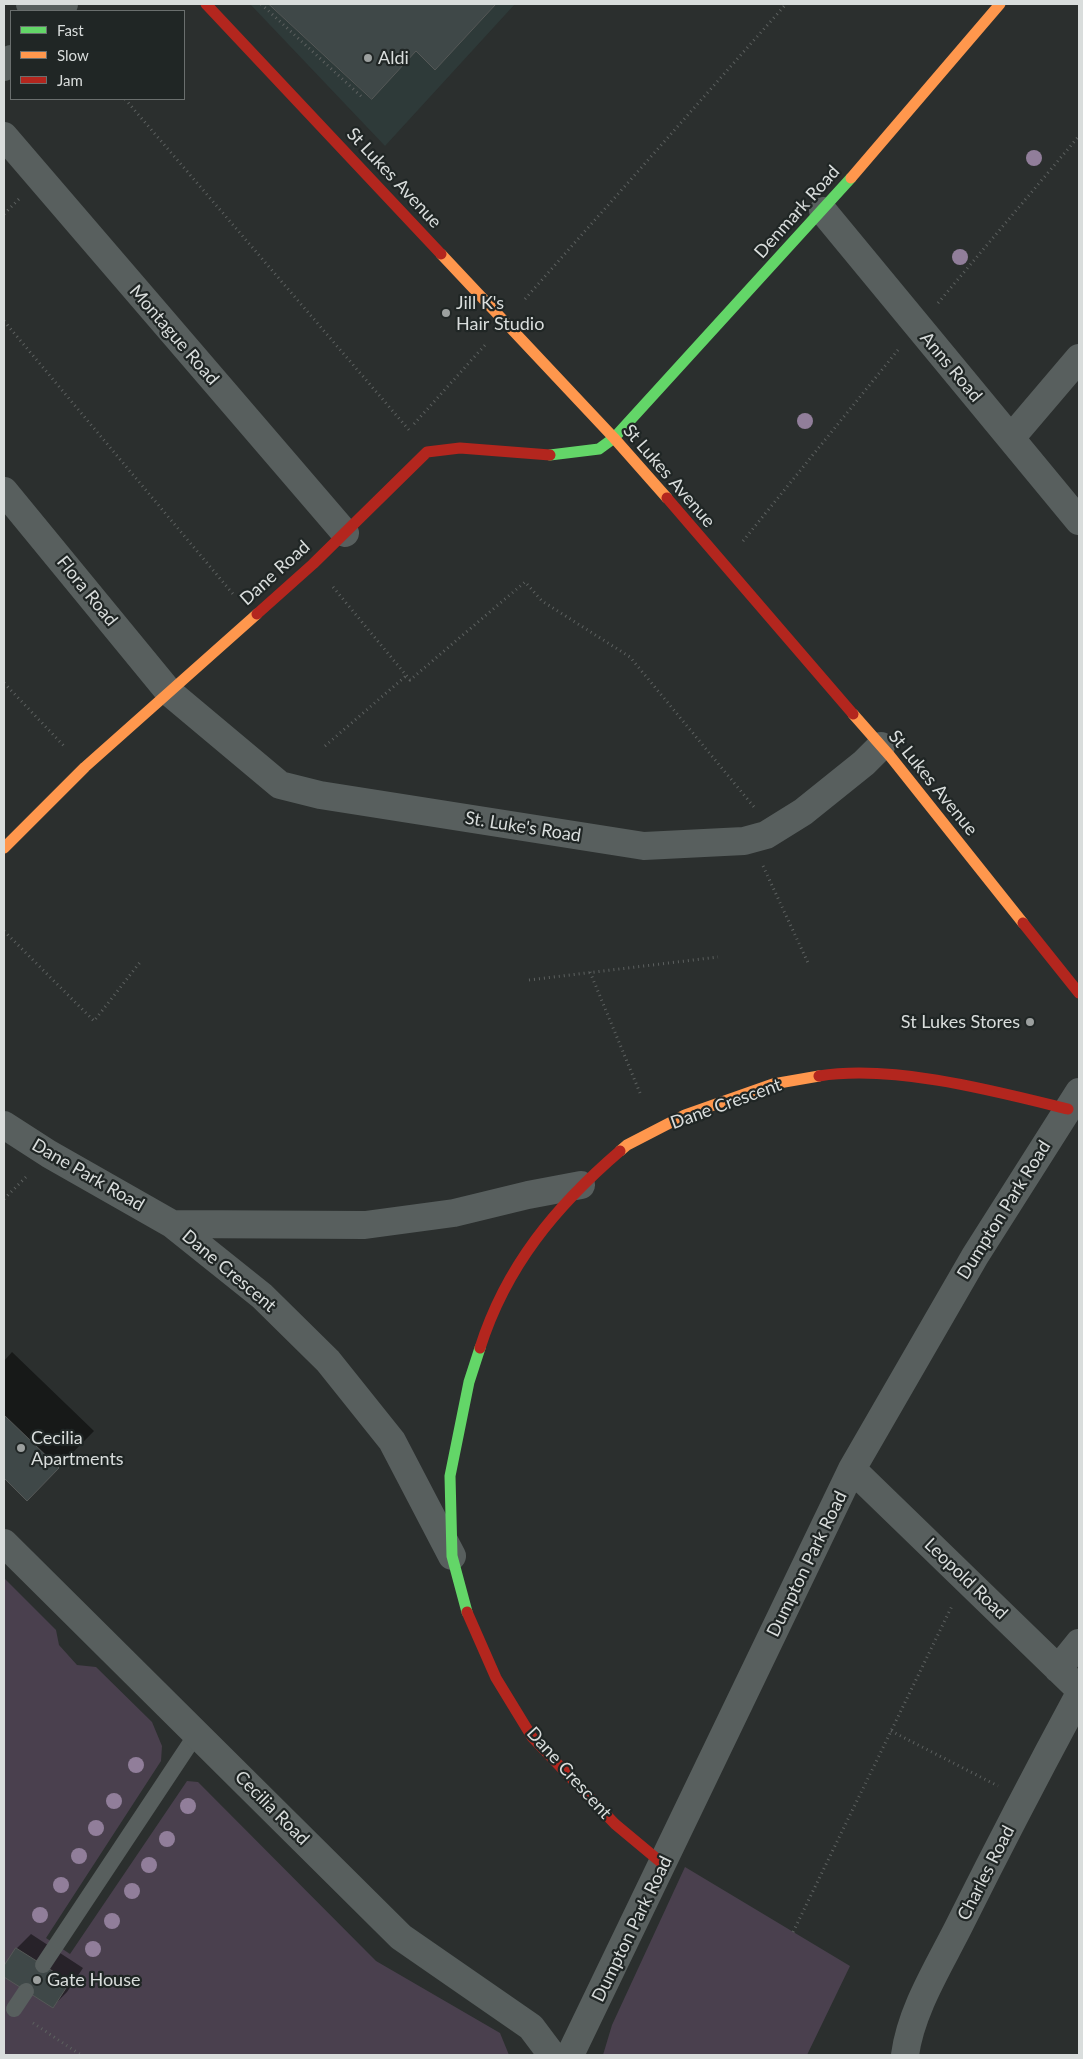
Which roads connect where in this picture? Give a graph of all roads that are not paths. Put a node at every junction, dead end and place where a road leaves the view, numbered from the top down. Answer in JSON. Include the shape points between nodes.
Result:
{"nodes":[{"id":1,"x":206,"y":4,"type":"edge"},
{"id":2,"x":1000,"y":4,"type":"edge"},
{"id":3,"x":4,"y":136,"type":"edge"},
{"id":4,"x":823,"y":211,"type":"junction"},
{"id":5,"x":1079,"y":358,"type":"edge"},
{"id":6,"x":614,"y":438,"type":"junction"},
{"id":7,"x":1011,"y":438,"type":"junction"},
{"id":8,"x":4,"y":491,"type":"edge"},
{"id":9,"x":1079,"y":521,"type":"edge"},
{"id":10,"x":345,"y":533,"type":"junction"},
{"id":11,"x":170,"y":692,"type":"junction"},
{"id":12,"x":881,"y":746,"type":"junction"},
{"id":13,"x":4,"y":848,"type":"edge"},
{"id":14,"x":1079,"y":993,"type":"edge"},
{"id":15,"x":1073,"y":1100,"type":"edge"},
{"id":16,"x":4,"y":1124,"type":"edge"},
{"id":17,"x":581,"y":1185,"type":"junction"},
{"id":18,"x":172,"y":1224,"type":"junction"},
{"id":19,"x":852,"y":1468,"type":"junction"},
{"id":20,"x":4,"y":1544,"type":"edge"},
{"id":21,"x":452,"y":1556,"type":"junction"},
{"id":22,"x":1079,"y":1643,"type":"edge"},
{"id":23,"x":1058,"y":1669,"type":"junction"},
{"id":24,"x":1079,"y":1689,"type":"edge"},
{"id":25,"x":1079,"y":1695,"type":"edge"},
{"id":26,"x":197,"y":1732,"type":"junction"},
{"id":27,"x":663,"y":1864,"type":"junction"},
{"id":28,"x":43,"y":1965,"type":"dead end"},
{"id":29,"x":26,"y":1991,"type":"dead end"},
{"id":30,"x":14,"y":2010,"type":"road end"},
{"id":31,"x":552,"y":2055,"type":"edge"},
{"id":32,"x":570,"y":2055,"type":"edge"},
{"id":33,"x":905,"y":2055,"type":"edge"}],
"edges":[{"from":1,"to":6,"type":"street","name":"St Lukes Avenue"},
{"from":2,"to":4,"type":"street","name":"Denmark Road"},
{"from":3,"to":10,"type":"street","name":"Montague Road"},
{"from":4,"to":6,"type":"street","name":"Denmark Road"},
{"from":4,"to":7,"type":"street","name":"Anns Road"},
{"from":5,"to":7,"type":"street"},
{"from":6,"to":10,"type":"street","name":"Dane Road","via":[[599,449],[551,455],[460,448],[427,452]]},
{"from":6,"to":12,"type":"street","name":"St Lukes Avenue"},
{"from":7,"to":9,"type":"street","name":"Anns Road"},
{"from":8,"to":11,"type":"street","name":"Flora Road"},
{"from":10,"to":11,"type":"street","name":"Dane Road"},
{"from":11,"to":12,"type":"street","name":"St. Luke's Road","via":[[280,785],[320,796],[644,846],[744,841],[762,834],[803,812]]},
{"from":11,"to":13,"type":"street","name":"Dane Road","via":[[85,768]]},
{"from":12,"to":14,"type":"street","name":"St Lukes Avenue"},
{"from":15,"to":17,"type":"street","name":"Dane Crescent","via":[[1004,1093],[890,1074],[828,1075],[773,1084],[685,1115],[627,1145]]},
{"from":15,"to":19,"type":"street","name":"Dumpton Park Road","via":[[975,1256]]},
{"from":16,"to":18,"type":"street","name":"Dane Park Road","via":[[49,1154]]},
{"from":17,"to":18,"type":"street","name":"Dane Crescent","via":[[454,1213],[365,1225]]},
{"from":17,"to":21,"type":"street","name":"Dane Crescent","via":[[520,1259],[490,1316],[469,1382],[450,1476]]},
{"from":18,"to":21,"type":"street","name":"Dane Crescent","via":[[262,1296],[328,1361],[392,1441]]},
{"from":19,"to":23,"type":"street","name":"Leopold Road"},
{"from":19,"to":27,"type":"street","name":"Dumpton Park Road"},
{"from":20,"to":26,"type":"street","name":"Cecilia Road"},
{"from":21,"to":27,"type":"street","name":"Dane Crescent","via":[[469,1620],[496,1678],[532,1737],[615,1824]]},
{"from":22,"to":23,"type":"street"},
{"from":23,"to":24,"type":"street","name":"Leopold Road"},
{"from":25,"to":33,"type":"street","name":"Charles Road","via":[[930,1984],[915,2017]]},
{"from":26,"to":28,"type":"lane"},
{"from":26,"to":31,"type":"street","name":"Cecilia Road","via":[[401,1937],[531,2027]]},
{"from":27,"to":32,"type":"street","name":"Dumpton Park Road"},
{"from":29,"to":30,"type":"lane"}]}
